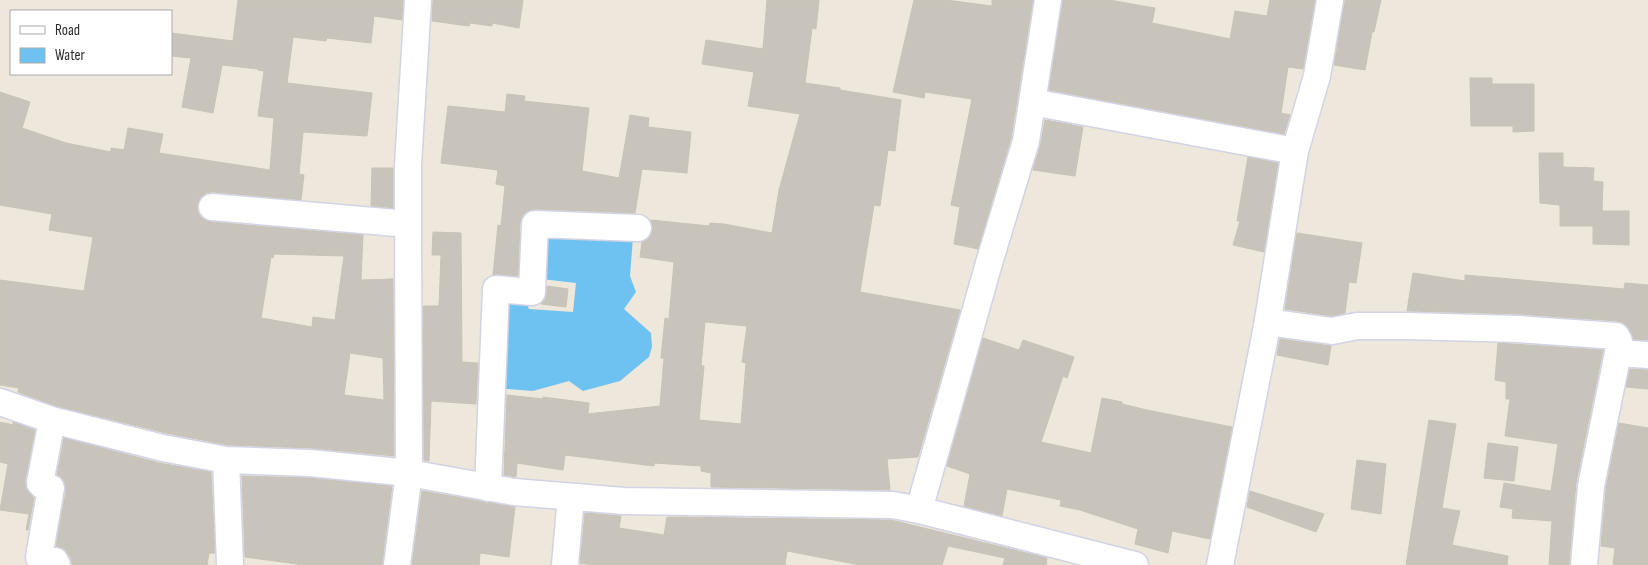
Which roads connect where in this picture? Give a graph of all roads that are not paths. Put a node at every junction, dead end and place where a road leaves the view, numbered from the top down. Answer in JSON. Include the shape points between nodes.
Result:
{"nodes":[{"id":1,"x":418,"y":0,"type":"edge"},
{"id":2,"x":1048,"y":0,"type":"edge"},
{"id":3,"x":1330,"y":0,"type":"edge"},
{"id":4,"x":1032,"y":102,"type":"junction"},
{"id":5,"x":1296,"y":151,"type":"junction"},
{"id":6,"x":212,"y":208,"type":"dead end"},
{"id":7,"x":408,"y":224,"type":"junction"},
{"id":8,"x":638,"y":228,"type":"dead end"},
{"id":9,"x":1268,"y":322,"type":"junction"},
{"id":10,"x":1618,"y":353,"type":"junction"},
{"id":11,"x":1648,"y":355,"type":"edge"},
{"id":12,"x":0,"y":402,"type":"edge"},
{"id":13,"x":52,"y":420,"type":"junction"},
{"id":14,"x":226,"y":460,"type":"junction"},
{"id":15,"x":410,"y":473,"type":"junction"},
{"id":16,"x":488,"y":488,"type":"junction"},
{"id":17,"x":571,"y":497,"type":"junction"},
{"id":18,"x":919,"y":510,"type":"junction"},
{"id":19,"x":1058,"y":555,"type":"edge"},
{"id":20,"x":57,"y":565,"type":"edge"},
{"id":21,"x":230,"y":565,"type":"edge"},
{"id":22,"x":397,"y":565,"type":"edge"},
{"id":23,"x":565,"y":565,"type":"edge"},
{"id":24,"x":1135,"y":565,"type":"edge"},
{"id":25,"x":1220,"y":565,"type":"edge"},
{"id":26,"x":1584,"y":565,"type":"edge"}],
"edges":[{"from":1,"to":7,"type":"street","via":[[408,165]]},
{"from":2,"to":4,"type":"street"},
{"from":3,"to":5,"type":"street","via":[[1317,76]]},
{"from":4,"to":5,"type":"street"},
{"from":4,"to":18,"type":"street","via":[[1026,141]]},
{"from":5,"to":9,"type":"street"},
{"from":6,"to":7,"type":"street"},
{"from":7,"to":15,"type":"street"},
{"from":8,"to":16,"type":"street","via":[[535,224],[532,292],[496,289]]},
{"from":9,"to":10,"type":"street","via":[[1332,331],[1357,326],[1407,326],[1598,334],[1616,336]]},
{"from":9,"to":25,"type":"street"},
{"from":10,"to":11,"type":"street"},
{"from":10,"to":26,"type":"street","via":[[1591,486]]},
{"from":12,"to":13,"type":"street"},
{"from":13,"to":14,"type":"street"},
{"from":13,"to":20,"type":"street","via":[[40,483],[51,488],[40,556],[41,560],[55,561]]},
{"from":14,"to":15,"type":"street"},
{"from":14,"to":21,"type":"street"},
{"from":15,"to":16,"type":"street"},
{"from":15,"to":22,"type":"street"},
{"from":16,"to":17,"type":"street"},
{"from":17,"to":18,"type":"street","via":[[624,501],[846,503]]},
{"from":17,"to":23,"type":"street"},
{"from":18,"to":19,"type":"street"},
{"from":19,"to":24,"type":"street"}]}
